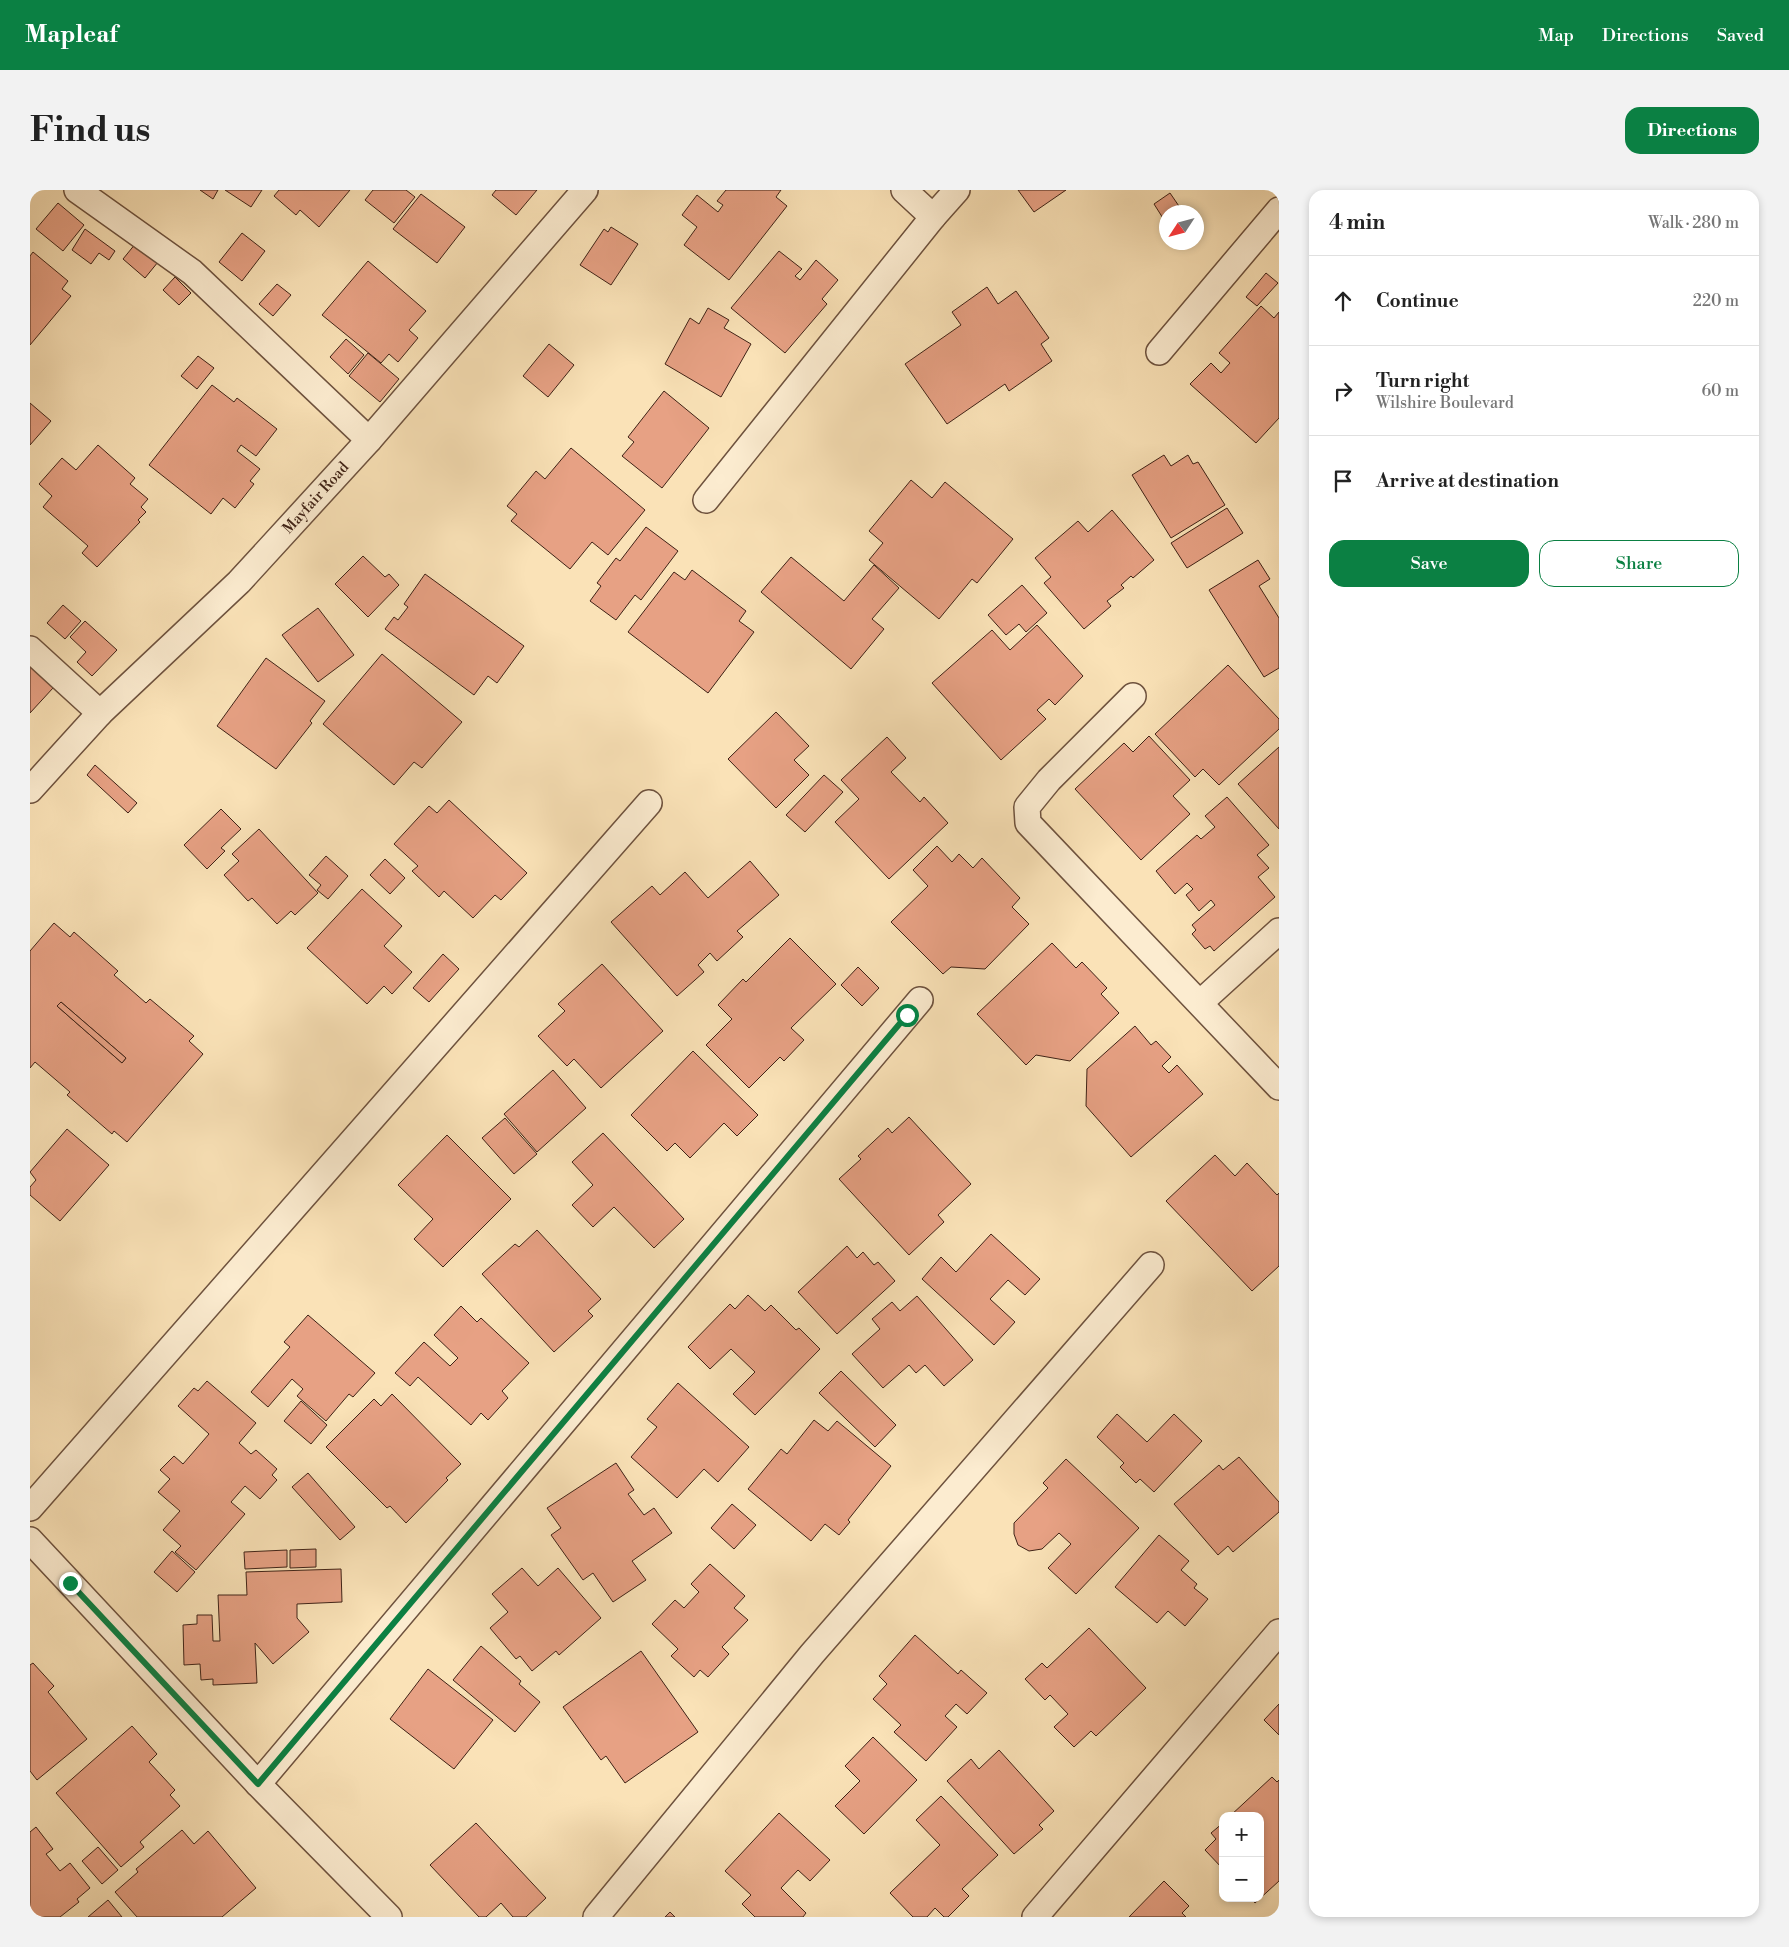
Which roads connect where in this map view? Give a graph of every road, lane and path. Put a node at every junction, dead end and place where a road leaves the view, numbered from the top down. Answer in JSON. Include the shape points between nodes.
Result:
{"nodes":[{"id":1,"x":77,"y":190,"type":"edge"},
{"id":2,"x":585,"y":190,"type":"edge"},
{"id":3,"x":904,"y":190,"type":"edge"},
{"id":4,"x":957,"y":190,"type":"edge"},
{"id":5,"x":1279,"y":210,"type":"edge"},
{"id":6,"x":933,"y":217,"type":"junction"},
{"id":7,"x":1159,"y":352,"type":"dead end"},
{"id":8,"x":369,"y":440,"type":"junction"},
{"id":9,"x":706,"y":500,"type":"dead end"},
{"id":10,"x":30,"y":650,"type":"edge"},
{"id":11,"x":1133,"y":696,"type":"dead end"},
{"id":12,"x":100,"y":713,"type":"junction"},
{"id":13,"x":30,"y":790,"type":"edge"},
{"id":14,"x":649,"y":803,"type":"dead end"},
{"id":15,"x":1279,"y":932,"type":"edge"},
{"id":16,"x":920,"y":1000,"type":"dead end"},
{"id":17,"x":1201,"y":1002,"type":"junction"},
{"id":18,"x":1279,"y":1087,"type":"edge"},
{"id":19,"x":1151,"y":1265,"type":"dead end"},
{"id":20,"x":30,"y":1508,"type":"edge"},
{"id":21,"x":30,"y":1540,"type":"edge"},
{"id":22,"x":1279,"y":1632,"type":"edge"},
{"id":23,"x":258,"y":1784,"type":"junction"},
{"id":24,"x":389,"y":1917,"type":"edge"},
{"id":25,"x":596,"y":1917,"type":"edge"},
{"id":26,"x":1034,"y":1917,"type":"edge"}],
"edges":[{"from":1,"to":8,"type":"street","via":[[192,272]]},
{"from":2,"to":8,"type":"street","name":"Mayfair Road"},
{"from":3,"to":6,"type":"street"},
{"from":4,"to":6,"type":"street"},
{"from":5,"to":7,"type":"street"},
{"from":6,"to":9,"type":"street"},
{"from":8,"to":12,"type":"street","name":"Mayfair Road","via":[[239,582]]},
{"from":10,"to":12,"type":"street"},
{"from":11,"to":17,"type":"street","via":[[1049,780],[1027,807],[1028,823]]},
{"from":12,"to":13,"type":"street","name":"Mayfair Road"},
{"from":14,"to":20,"type":"street"},
{"from":15,"to":17,"type":"street"},
{"from":16,"to":23,"type":"street"},
{"from":17,"to":18,"type":"street"},
{"from":19,"to":25,"type":"street","via":[[812,1654]]},
{"from":21,"to":23,"type":"street"},
{"from":22,"to":26,"type":"street"},
{"from":23,"to":24,"type":"street"}]}
